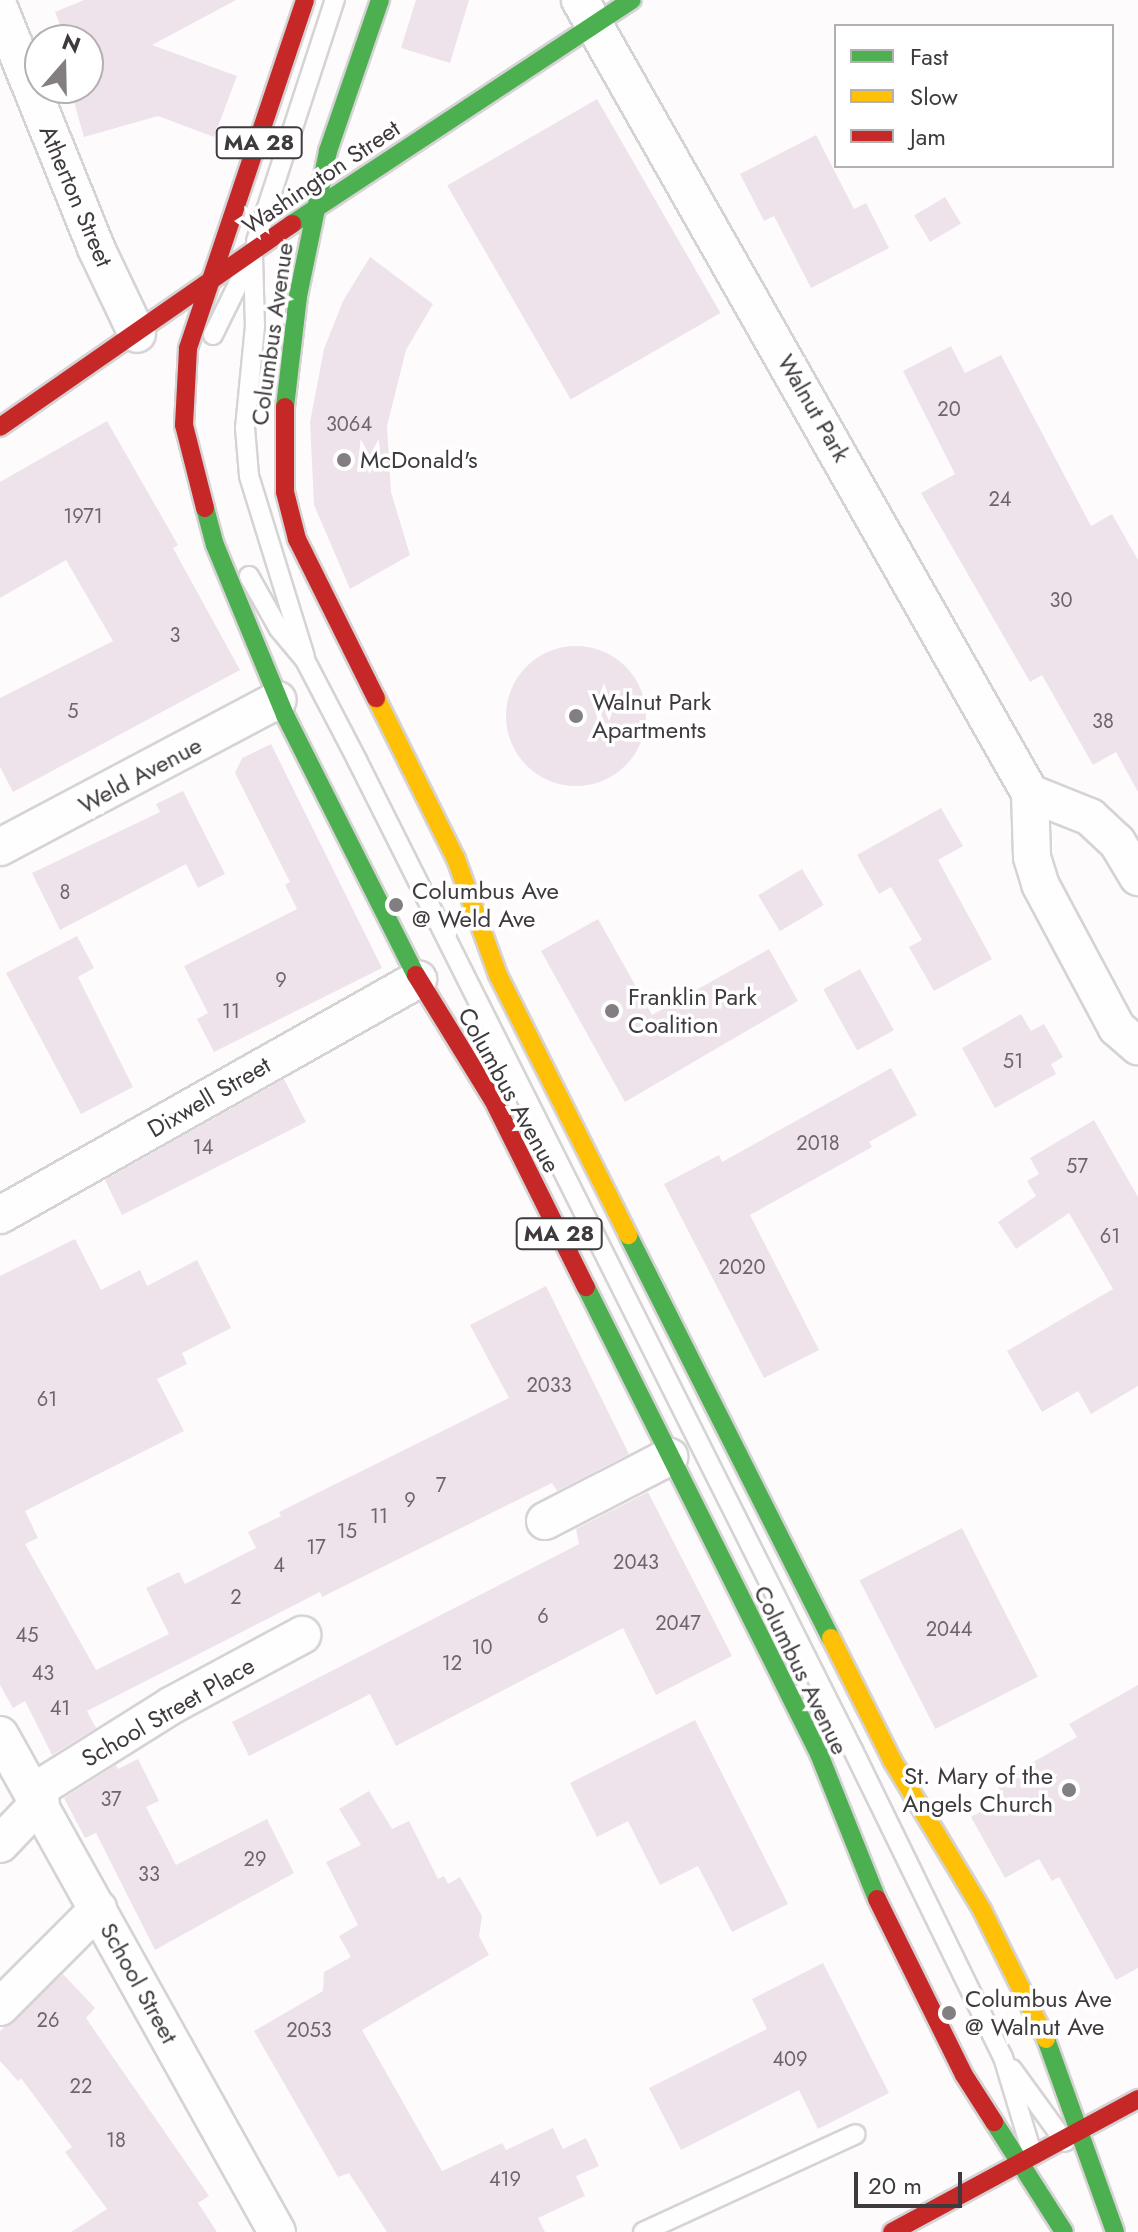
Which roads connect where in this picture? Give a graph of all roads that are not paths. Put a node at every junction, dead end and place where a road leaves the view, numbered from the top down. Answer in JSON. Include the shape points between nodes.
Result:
{"nodes":[{"id":1,"x":305,"y":0,"type":"edge"},
{"id":2,"x":335,"y":0,"type":"edge"},
{"id":3,"x":380,"y":0,"type":"edge"},
{"id":4,"x":632,"y":0,"type":"edge"},
{"id":5,"x":0,"y":10,"type":"edge"},
{"id":6,"x":587,"y":13,"type":"edge"},
{"id":7,"x":315,"y":209,"type":"junction"},
{"id":8,"x":253,"y":253,"type":"junction"},
{"id":9,"x":208,"y":284,"type":"junction"},
{"id":10,"x":137,"y":334,"type":"junction"},
{"id":11,"x":0,"y":427,"type":"edge"},
{"id":12,"x":305,"y":660,"type":"junction"},
{"id":13,"x":278,"y":700,"type":"junction"},
{"id":14,"x":1030,"y":793,"type":"junction"},
{"id":15,"x":0,"y":847,"type":"edge"},
{"id":16,"x":1138,"y":877,"type":"edge"},
{"id":17,"x":418,"y":979,"type":"junction"},
{"id":18,"x":1138,"y":1046,"type":"edge"},
{"id":19,"x":0,"y":1215,"type":"edge"},
{"id":20,"x":669,"y":1457,"type":"junction"},
{"id":21,"x":545,"y":1521,"type":"dead end"},
{"id":22,"x":302,"y":1635,"type":"dead end"},
{"id":23,"x":0,"y":1735,"type":"edge"},
{"id":24,"x":38,"y":1796,"type":"junction"},
{"id":25,"x":0,"y":1844,"type":"edge"},
{"id":26,"x":98,"y":1909,"type":"junction"},
{"id":27,"x":0,"y":2007,"type":"edge"},
{"id":28,"x":1003,"y":2057,"type":"junction"},
{"id":29,"x":1138,"y":2099,"type":"edge"},
{"id":30,"x":856,"y":2134,"type":"dead end"},
{"id":31,"x":1072,"y":2136,"type":"junction"},
{"id":32,"x":1028,"y":2161,"type":"junction"},
{"id":33,"x":277,"y":2232,"type":"edge"},
{"id":34,"x":643,"y":2232,"type":"edge"},
{"id":35,"x":892,"y":2232,"type":"edge"},
{"id":36,"x":1064,"y":2232,"type":"edge"},
{"id":37,"x":1115,"y":2232,"type":"edge"}],
"edges":[{"from":1,"to":9,"type":"main road","name":"Columbus Avenue","number":"MA 28"},
{"from":2,"to":8,"type":"lane","name":"Columbus Avenue"},
{"from":3,"to":7,"type":"main road","name":"Columbus Avenue","number":"MA 28","via":[[332,137]]},
{"from":4,"to":6,"type":"main road","name":"Washington Street"},
{"from":5,"to":10,"type":"street","name":"Atherton Street","via":[[96,248]]},
{"from":6,"to":7,"type":"main road","name":"Washington Street"},
{"from":6,"to":14,"type":"street","name":"Walnut Park"},
{"from":7,"to":8,"type":"main road","name":"Washington Street"},
{"from":7,"to":31,"type":"main road","name":"Columbus Avenue","number":"MA 28","via":[[282,435],[285,492],[306,566],[456,859],[498,975],[885,1746],[982,1910],[1052,2051]]},
{"from":8,"to":9,"type":"main road","name":"Washington Street"},
{"from":8,"to":12,"type":"lane","name":"Columbus Avenue","via":[[255,326],[245,428],[249,476]]},
{"from":8,"to":12,"type":"lane","name":"Columbus Avenue","via":[[209,348],[207,446],[240,556],[275,622]]},
{"from":9,"to":10,"type":"main road","name":"Washington Street"},
{"from":9,"to":13,"type":"main road","name":"Columbus Avenue","number":"MA 28","via":[[183,378],[186,438],[215,545]]},
{"from":10,"to":11,"type":"main road","name":"Washington Street"},
{"from":12,"to":28,"type":"lane","name":"Columbus Avenue"},
{"from":13,"to":15,"type":"street","name":"Weld Avenue"},
{"from":13,"to":17,"type":"main road","name":"Columbus Avenue","number":"MA 28"},
{"from":14,"to":16,"type":"street","via":[[1090,817],[1117,842]]},
{"from":14,"to":18,"type":"street","name":"Walnut Park","via":[[1032,857],[1040,884],[1117,1028]]},
{"from":17,"to":19,"type":"street","name":"Dixwell Street"},
{"from":17,"to":20,"type":"main road","name":"Columbus Avenue","number":"MA 28","via":[[493,1100]]},
{"from":20,"to":21,"type":"street"},
{"from":20,"to":32,"type":"main road","name":"Columbus Avenue","number":"MA 28","via":[[819,1754],[860,1864],[964,2075]]},
{"from":22,"to":24,"type":"street","name":"School Street Place","via":[[172,1705]]},
{"from":23,"to":24,"type":"street","name":"School Street"},
{"from":24,"to":25,"type":"street","name":"School Street Place"},
{"from":24,"to":26,"type":"street","name":"School Street"},
{"from":26,"to":27,"type":"street"},
{"from":26,"to":33,"type":"street","name":"School Street"},
{"from":28,"to":31,"type":"lane","name":"Columbus Avenue"},
{"from":28,"to":32,"type":"lane","name":"Columbus Avenue"},
{"from":29,"to":31,"type":"main road"},
{"from":30,"to":34,"type":"lane"},
{"from":31,"to":32,"type":"main road"},
{"from":31,"to":37,"type":"main road","number":"MA 28"},
{"from":32,"to":35,"type":"main road"},
{"from":32,"to":36,"type":"main road","number":"MA 28"}]}
